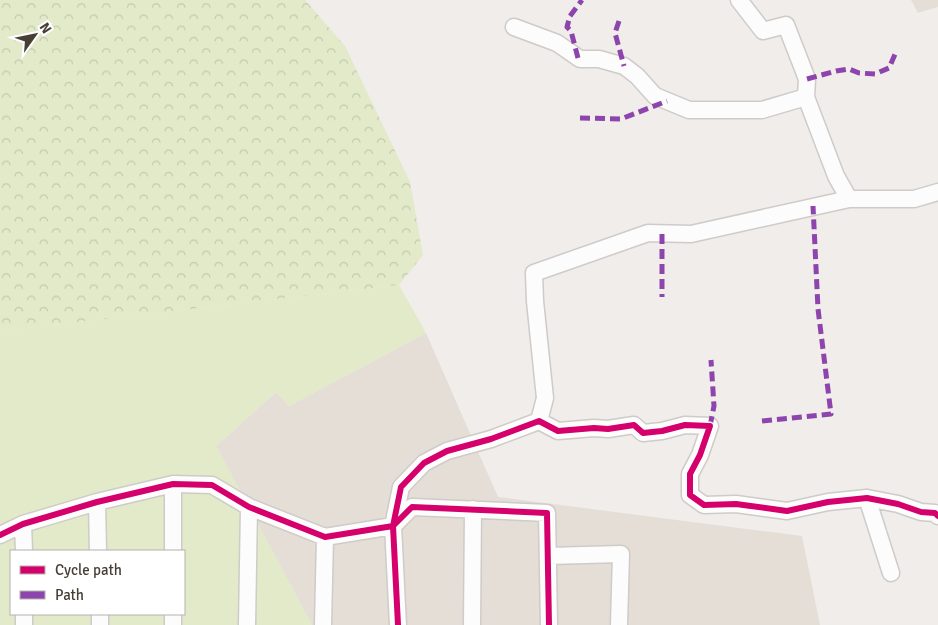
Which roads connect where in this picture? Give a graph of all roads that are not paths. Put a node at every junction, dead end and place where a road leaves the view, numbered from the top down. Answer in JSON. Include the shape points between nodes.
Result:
{"nodes":[{"id":1,"x":739,"y":0,"type":"edge"},
{"id":2,"x":514,"y":27,"type":"dead end"},
{"id":3,"x":806,"y":97,"type":"junction"},
{"id":4,"x":938,"y":192,"type":"edge"},
{"id":5,"x":849,"y":199,"type":"junction"},
{"id":6,"x":539,"y":421,"type":"junction"},
{"id":7,"x":173,"y":484,"type":"junction"},
{"id":8,"x":867,"y":498,"type":"junction"},
{"id":9,"x":97,"y":502,"type":"junction"},
{"id":10,"x":249,"y":507,"type":"junction"},
{"id":11,"x":473,"y":509,"type":"junction"},
{"id":12,"x":937,"y":510,"type":"edge"},
{"id":13,"x":23,"y":524,"type":"junction"},
{"id":14,"x":393,"y":526,"type":"junction"},
{"id":15,"x":0,"y":535,"type":"edge"},
{"id":16,"x":325,"y":537,"type":"junction"},
{"id":17,"x":24,"y":550,"type":"edge"},
{"id":18,"x":98,"y":550,"type":"edge"},
{"id":19,"x":173,"y":550,"type":"edge"},
{"id":20,"x":548,"y":556,"type":"junction"},
{"id":21,"x":891,"y":573,"type":"dead end"},
{"id":22,"x":247,"y":625,"type":"edge"},
{"id":23,"x":322,"y":625,"type":"edge"},
{"id":24,"x":398,"y":625,"type":"edge"},
{"id":25,"x":472,"y":625,"type":"edge"},
{"id":26,"x":549,"y":625,"type":"edge"},
{"id":27,"x":619,"y":625,"type":"edge"}],
"edges":[{"from":1,"to":3,"type":"street","via":[[763,31],[786,25],[807,79]]},
{"from":2,"to":3,"type":"street","via":[[557,43],[580,60],[599,59],[624,66],[654,96],[689,110],[762,110]]},
{"from":3,"to":5,"type":"street","via":[[836,176]]},
{"from":4,"to":5,"type":"street","via":[[914,199]]},
{"from":5,"to":6,"type":"street","via":[[691,234],[648,233],[534,273],[545,398]]},
{"from":6,"to":8,"type":"street","via":[[558,431],[634,425],[643,433],[685,426],[710,426],[690,474],[690,495],[704,505],[736,504],[787,511]]},
{"from":6,"to":14,"type":"street","via":[[447,451],[424,463],[401,488]]},
{"from":7,"to":9,"type":"street"},
{"from":7,"to":10,"type":"street","via":[[212,485]]},
{"from":7,"to":19,"type":"street"},
{"from":8,"to":12,"type":"street","via":[[921,512]]},
{"from":8,"to":21,"type":"street"},
{"from":9,"to":13,"type":"street"},
{"from":9,"to":18,"type":"street"},
{"from":10,"to":16,"type":"street"},
{"from":10,"to":22,"type":"street"},
{"from":11,"to":14,"type":"street","via":[[412,507]]},
{"from":11,"to":20,"type":"street","via":[[547,513]]},
{"from":11,"to":25,"type":"street"},
{"from":13,"to":15,"type":"street"},
{"from":13,"to":17,"type":"street"},
{"from":14,"to":16,"type":"street"},
{"from":14,"to":24,"type":"street"},
{"from":16,"to":23,"type":"street"},
{"from":20,"to":26,"type":"street"},
{"from":20,"to":27,"type":"street","via":[[621,554]]}]}
